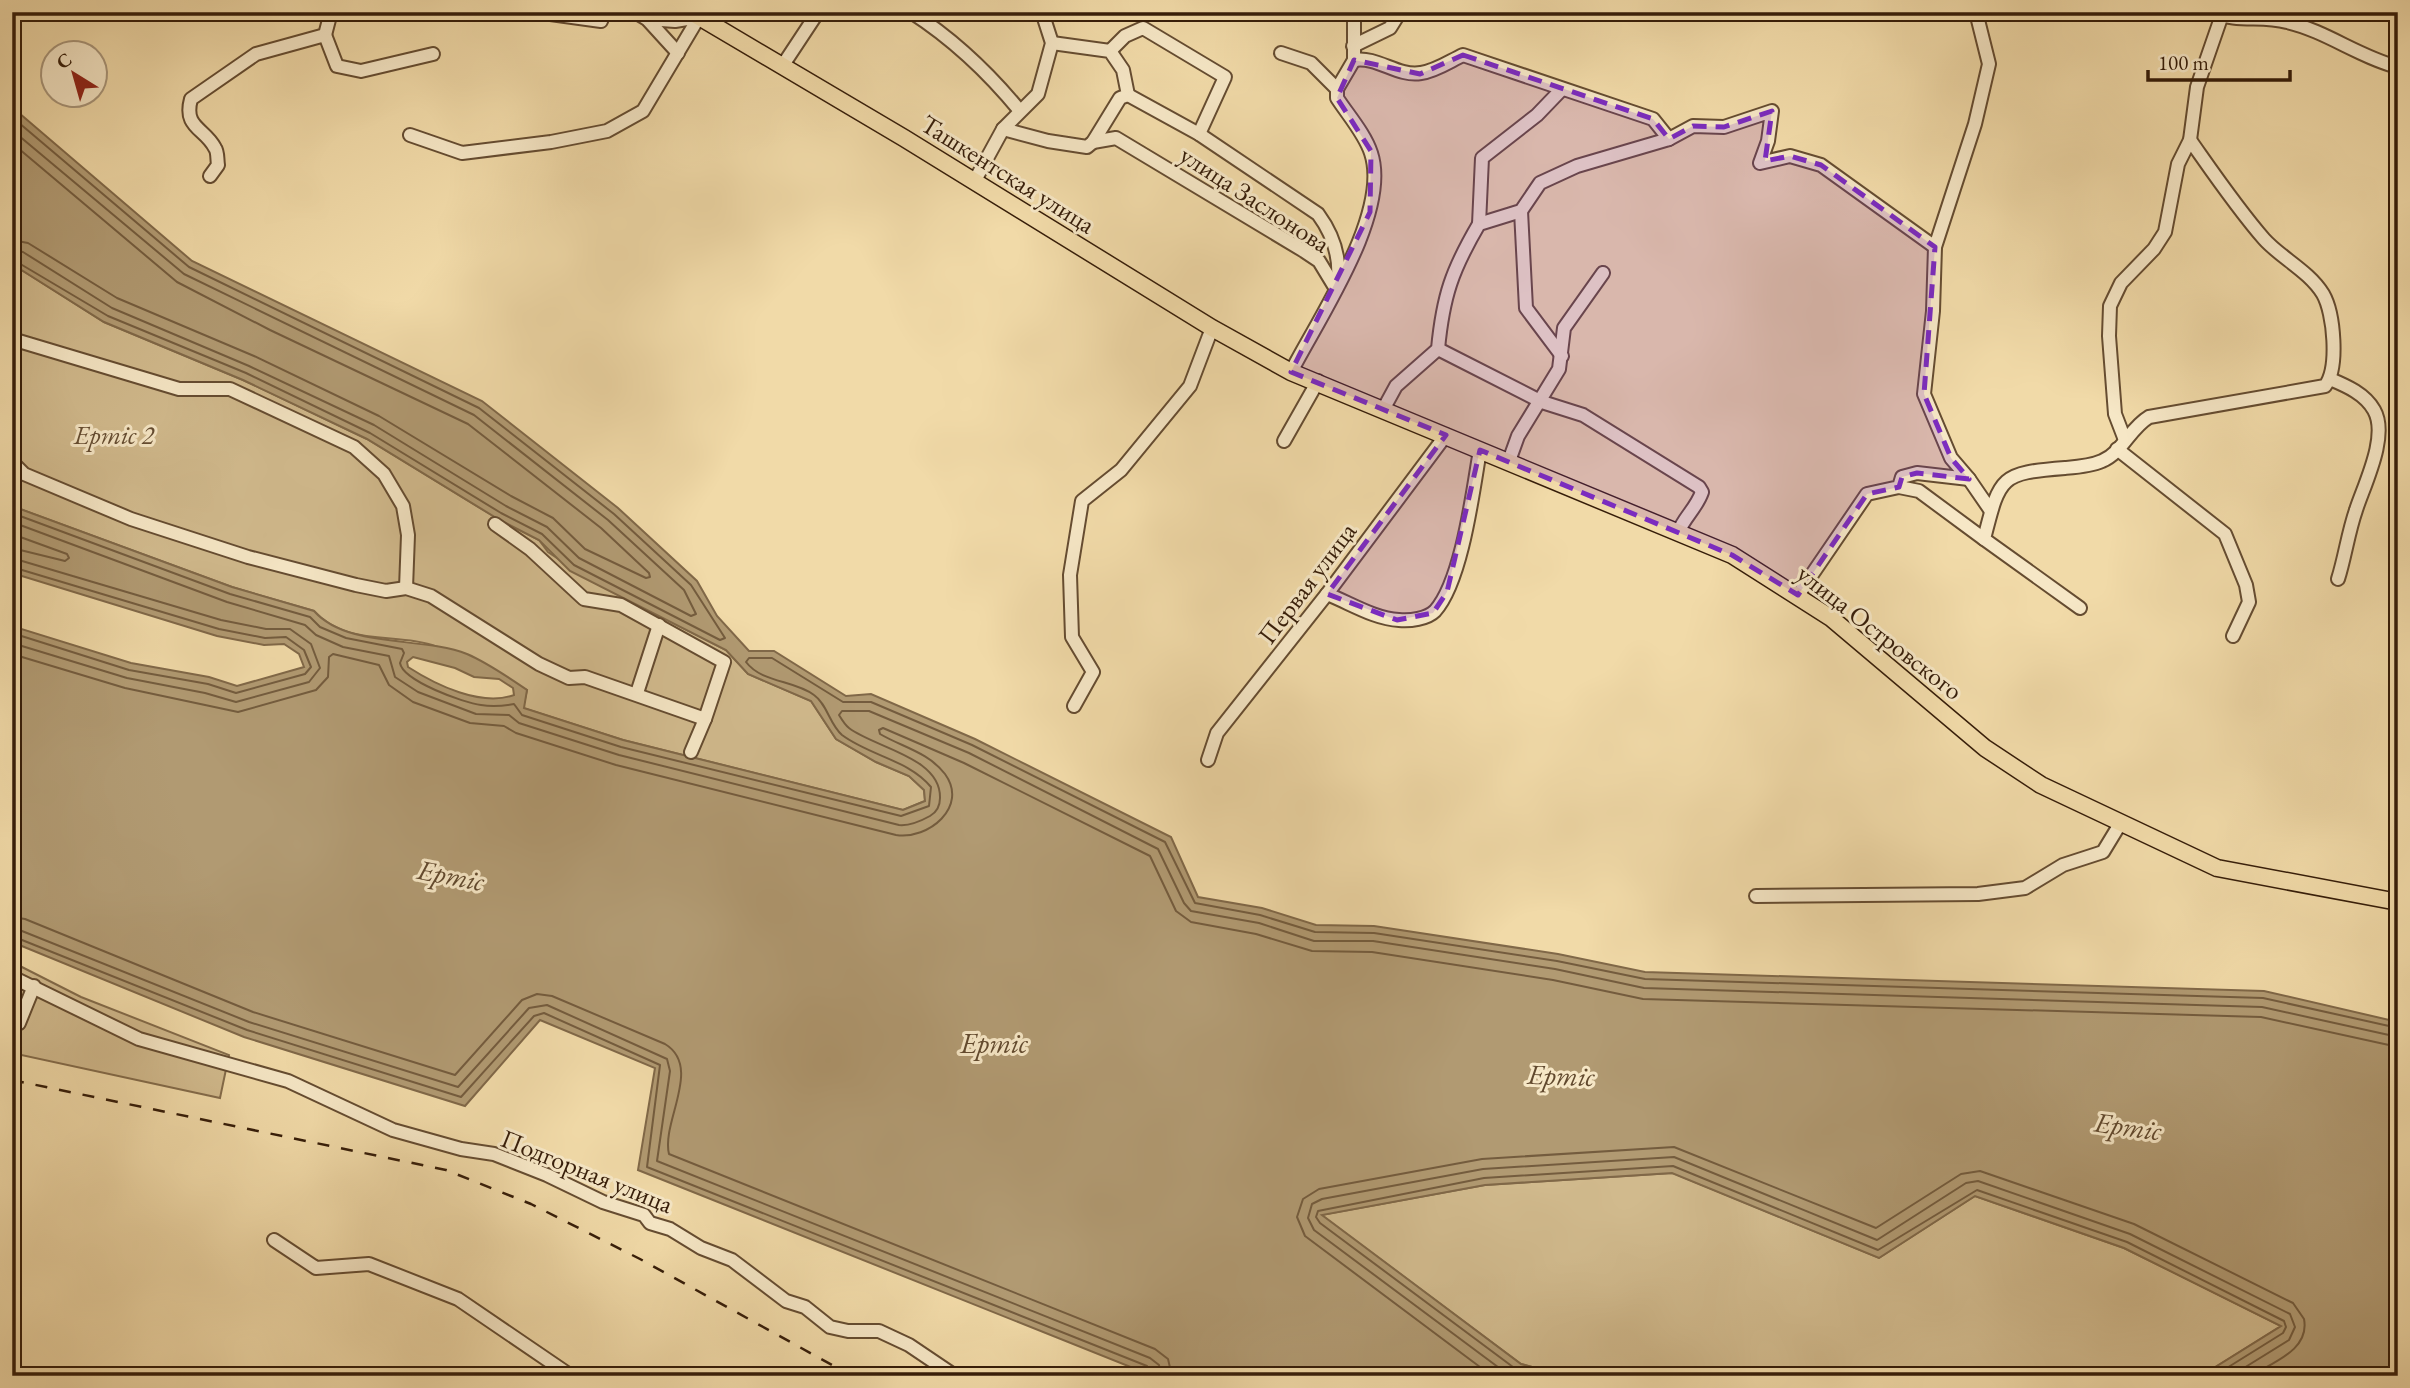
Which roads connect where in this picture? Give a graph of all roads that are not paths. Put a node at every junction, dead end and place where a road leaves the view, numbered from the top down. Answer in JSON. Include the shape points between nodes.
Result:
{"nodes":[{"id":1,"x":331,"y":12,"type":"edge"},
{"id":2,"x":536,"y":12,"type":"edge"},
{"id":3,"x":604,"y":12,"type":"edge"},
{"id":4,"x":818,"y":12,"type":"edge"},
{"id":5,"x":911,"y":12,"type":"edge"},
{"id":6,"x":1042,"y":12,"type":"edge"},
{"id":7,"x":1354,"y":12,"type":"edge"},
{"id":8,"x":1400,"y":12,"type":"edge"},
{"id":9,"x":1976,"y":12,"type":"edge"},
{"id":10,"x":2219,"y":14,"type":"edge"},
{"id":11,"x":641,"y":15,"type":"edge"},
{"id":12,"x":695,"y":15,"type":"edge"},
{"id":13,"x":326,"y":35,"type":"junction"},
{"id":14,"x":1052,"y":43,"type":"junction"},
{"id":15,"x":1353,"y":46,"type":"junction"},
{"id":16,"x":1110,"y":51,"type":"junction"},
{"id":17,"x":678,"y":53,"type":"junction"},
{"id":18,"x":1281,"y":53,"type":"dead end"},
{"id":19,"x":433,"y":54,"type":"dead end"},
{"id":20,"x":1354,"y":60,"type":"junction"},
{"id":21,"x":783,"y":65,"type":"junction"},
{"id":22,"x":2398,"y":67,"type":"edge"},
{"id":23,"x":1338,"y":89,"type":"junction"},
{"id":24,"x":1562,"y":89,"type":"junction"},
{"id":25,"x":1128,"y":95,"type":"junction"},
{"id":26,"x":1020,"y":111,"type":"junction"},
{"id":27,"x":1003,"y":129,"type":"junction"},
{"id":28,"x":1199,"y":134,"type":"junction"},
{"id":29,"x":410,"y":135,"type":"dead end"},
{"id":30,"x":1669,"y":139,"type":"junction"},
{"id":31,"x":2190,"y":140,"type":"junction"},
{"id":32,"x":1093,"y":142,"type":"junction"},
{"id":33,"x":210,"y":176,"type":"dead end"},
{"id":34,"x":974,"y":182,"type":"junction"},
{"id":35,"x":1521,"y":211,"type":"junction"},
{"id":36,"x":1479,"y":224,"type":"junction"},
{"id":37,"x":1935,"y":247,"type":"junction"},
{"id":38,"x":1603,"y":273,"type":"dead end"},
{"id":39,"x":1336,"y":290,"type":"junction"},
{"id":40,"x":1212,"y":328,"type":"junction"},
{"id":41,"x":12,"y":339,"type":"edge"},
{"id":42,"x":1438,"y":349,"type":"junction"},
{"id":43,"x":1562,"y":357,"type":"junction"},
{"id":44,"x":1291,"y":372,"type":"junction"},
{"id":45,"x":1318,"y":381,"type":"junction"},
{"id":46,"x":2328,"y":383,"type":"junction"},
{"id":47,"x":1542,"y":402,"type":"junction"},
{"id":48,"x":1384,"y":408,"type":"junction"},
{"id":49,"x":1446,"y":435,"type":"junction"},
{"id":50,"x":1284,"y":440,"type":"dead end"},
{"id":51,"x":2121,"y":444,"type":"junction"},
{"id":52,"x":1480,"y":450,"type":"junction"},
{"id":53,"x":1509,"y":461,"type":"junction"},
{"id":54,"x":12,"y":462,"type":"edge"},
{"id":55,"x":1969,"y":478,"type":"junction"},
{"id":56,"x":1899,"y":487,"type":"junction"},
{"id":57,"x":1991,"y":511,"type":"junction"},
{"id":58,"x":495,"y":524,"type":"dead end"},
{"id":59,"x":1678,"y":533,"type":"junction"},
{"id":60,"x":1984,"y":539,"type":"junction"},
{"id":61,"x":2338,"y":579,"type":"dead end"},
{"id":62,"x":406,"y":588,"type":"junction"},
{"id":63,"x":1327,"y":594,"type":"junction"},
{"id":64,"x":1798,"y":595,"type":"junction"},
{"id":65,"x":2080,"y":608,"type":"dead end"},
{"id":66,"x":659,"y":625,"type":"junction"},
{"id":67,"x":2233,"y":636,"type":"dead end"},
{"id":68,"x":637,"y":693,"type":"junction"},
{"id":69,"x":1074,"y":706,"type":"dead end"},
{"id":70,"x":705,"y":719,"type":"junction"},
{"id":71,"x":691,"y":752,"type":"dead end"},
{"id":72,"x":1208,"y":760,"type":"dead end"},
{"id":73,"x":2120,"y":824,"type":"junction"},
{"id":74,"x":1756,"y":896,"type":"dead end"},
{"id":75,"x":2398,"y":902,"type":"edge"},
{"id":76,"x":12,"y":977,"type":"edge"},
{"id":77,"x":34,"y":986,"type":"junction"},
{"id":78,"x":12,"y":1021,"type":"edge"},
{"id":79,"x":274,"y":1240,"type":"dead end"},
{"id":80,"x":571,"y":1376,"type":"edge"},
{"id":81,"x":955,"y":1376,"type":"edge"}],
"edges":[{"from":1,"to":13,"type":"street"},
{"from":2,"to":3,"type":"street","via":[[601,22]]},
{"from":4,"to":21,"type":"street"},
{"from":5,"to":26,"type":"street","via":[[942,32],[996,81]]},
{"from":6,"to":14,"type":"street"},
{"from":7,"to":15,"type":"street"},
{"from":8,"to":15,"type":"street","via":[[1391,28]]},
{"from":9,"to":37,"type":"street","via":[[1989,64],[1975,124]]},
{"from":10,"to":22,"type":"street","via":[[2232,20],[2288,22]]},
{"from":10,"to":31,"type":"street","via":[[2197,87]]},
{"from":11,"to":12,"type":"street","via":[[675,21]]},
{"from":11,"to":17,"type":"street"},
{"from":12,"to":17,"type":"street"},
{"from":12,"to":21,"type":"main road","name":"Ташкентская улица"},
{"from":13,"to":19,"type":"street","via":[[337,66],[361,71]]},
{"from":13,"to":33,"type":"street","via":[[256,54],[191,99],[188,111],[193,123],[216,149],[218,165]]},
{"from":14,"to":16,"type":"street"},
{"from":14,"to":26,"type":"street","via":[[1038,94]]},
{"from":15,"to":20,"type":"street"},
{"from":16,"to":25,"type":"street","via":[[1123,70]]},
{"from":16,"to":28,"type":"street","via":[[1125,36],[1143,28],[1225,77]]},
{"from":17,"to":29,"type":"street","via":[[643,111],[607,131],[462,153]]},
{"from":18,"to":23,"type":"street","via":[[1311,63]]},
{"from":20,"to":23,"type":"street"},
{"from":20,"to":24,"type":"street","via":[[1365,58],[1420,74],[1463,55]]},
{"from":21,"to":34,"type":"main road","name":"Ташкентская улица"},
{"from":23,"to":39,"type":"street","via":[[1337,98],[1371,151],[1374,167],[1370,212]]},
{"from":24,"to":30,"type":"street","via":[[1653,119]]},
{"from":24,"to":36,"type":"street","via":[[1482,158]]},
{"from":25,"to":28,"type":"street","name":"улица Заслонова"},
{"from":25,"to":32,"type":"street","via":[[1120,98]]},
{"from":26,"to":27,"type":"street"},
{"from":27,"to":32,"type":"street","name":"улица Заслонова","via":[[1077,147]]},
{"from":27,"to":34,"type":"street"},
{"from":28,"to":39,"type":"street","name":"улица Заслонова","via":[[1318,214],[1335,247],[1339,267]]},
{"from":30,"to":35,"type":"street","via":[[1577,166],[1540,183]]},
{"from":30,"to":37,"type":"street","via":[[1693,126],[1724,127],[1772,111],[1760,163],[1790,156],[1821,165]]},
{"from":31,"to":46,"type":"street","via":[[2266,241],[2323,294],[2334,356]]},
{"from":31,"to":51,"type":"street","via":[[2178,164],[2165,232],[2121,283],[2110,306],[2115,414]]},
{"from":32,"to":39,"type":"street","name":"улица Заслонова","via":[[1116,138],[1280,237],[1319,261]]},
{"from":34,"to":40,"type":"main road","name":"Ташкентская улица"},
{"from":35,"to":36,"type":"street"},
{"from":35,"to":43,"type":"street","via":[[1526,308]]},
{"from":36,"to":42,"type":"street","via":[[1457,261],[1442,305]]},
{"from":37,"to":55,"type":"street","via":[[1924,394],[1951,458]]},
{"from":38,"to":43,"type":"street","via":[[1563,328]]},
{"from":39,"to":44,"type":"street"},
{"from":40,"to":44,"type":"main road","name":"Ташкентская улица"},
{"from":40,"to":69,"type":"street","via":[[1190,386],[1121,470],[1083,501],[1070,575],[1072,637],[1093,672]]},
{"from":41,"to":62,"type":"street","via":[[179,389],[230,389],[354,447],[384,474],[403,506],[408,535]]},
{"from":42,"to":47,"type":"street"},
{"from":42,"to":48,"type":"street","via":[[1396,386]]},
{"from":43,"to":47,"type":"street"},
{"from":44,"to":45,"type":"main road","name":"улица Островского"},
{"from":45,"to":48,"type":"main road","name":"улица Островского"},
{"from":45,"to":50,"type":"street"},
{"from":46,"to":51,"type":"street","via":[[2149,417]]},
{"from":46,"to":61,"type":"street","via":[[2352,389],[2368,402],[2376,412],[2378,430],[2373,466],[2355,512]]},
{"from":47,"to":53,"type":"street","via":[[1518,436]]},
{"from":47,"to":59,"type":"street","via":[[1583,415],[1699,487],[1702,492],[1694,513],[1683,520]]},
{"from":48,"to":49,"type":"main road","name":"улица Островского"},
{"from":49,"to":52,"type":"main road","name":"улица Островского"},
{"from":49,"to":63,"type":"street","name":"Первая улица"},
{"from":51,"to":57,"type":"street","via":[[2115,453],[2094,464],[2011,476],[1996,493]]},
{"from":51,"to":67,"type":"street","via":[[2225,534],[2249,602]]},
{"from":52,"to":53,"type":"main road","name":"улица Островского"},
{"from":52,"to":63,"type":"street","via":[[1461,549],[1447,592],[1433,613],[1397,621]]},
{"from":53,"to":59,"type":"main road","name":"улица Островского"},
{"from":54,"to":62,"type":"street","via":[[24,474],[131,519],[248,557],[356,586],[386,591]]},
{"from":55,"to":56,"type":"street","via":[[1917,472],[1902,477]]},
{"from":55,"to":57,"type":"street"},
{"from":56,"to":60,"type":"street","via":[[1919,491]]},
{"from":56,"to":64,"type":"street","via":[[1867,494]]},
{"from":57,"to":60,"type":"street"},
{"from":58,"to":66,"type":"street","via":[[530,549],[583,599],[621,605]]},
{"from":59,"to":64,"type":"main road","name":"улица Островского","via":[[1732,555]]},
{"from":60,"to":65,"type":"street"},
{"from":62,"to":68,"type":"street","via":[[431,596],[569,678],[585,677]]},
{"from":63,"to":72,"type":"street","name":"Первая улица","via":[[1217,733]]},
{"from":64,"to":73,"type":"main road","name":"улица Островского","via":[[2007,765]]},
{"from":66,"to":68,"type":"street"},
{"from":66,"to":70,"type":"street","via":[[724,662]]},
{"from":68,"to":70,"type":"street"},
{"from":70,"to":71,"type":"street"},
{"from":73,"to":74,"type":"street","via":[[2103,852],[2055,869],[2025,888],[1978,894]]},
{"from":73,"to":75,"type":"main road","name":"улица Островского","via":[[2217,868]]},
{"from":76,"to":77,"type":"street","name":"Подгорная улица"},
{"from":77,"to":78,"type":"street","via":[[19,1023]]},
{"from":77,"to":81,"type":"street","name":"Подгорная улица","via":[[139,1039],[288,1081],[393,1130],[494,1154],[644,1215],[650,1223],[732,1260],[830,1327],[879,1331]]},
{"from":79,"to":80,"type":"street","via":[[316,1268],[369,1264],[458,1299]]}]}
